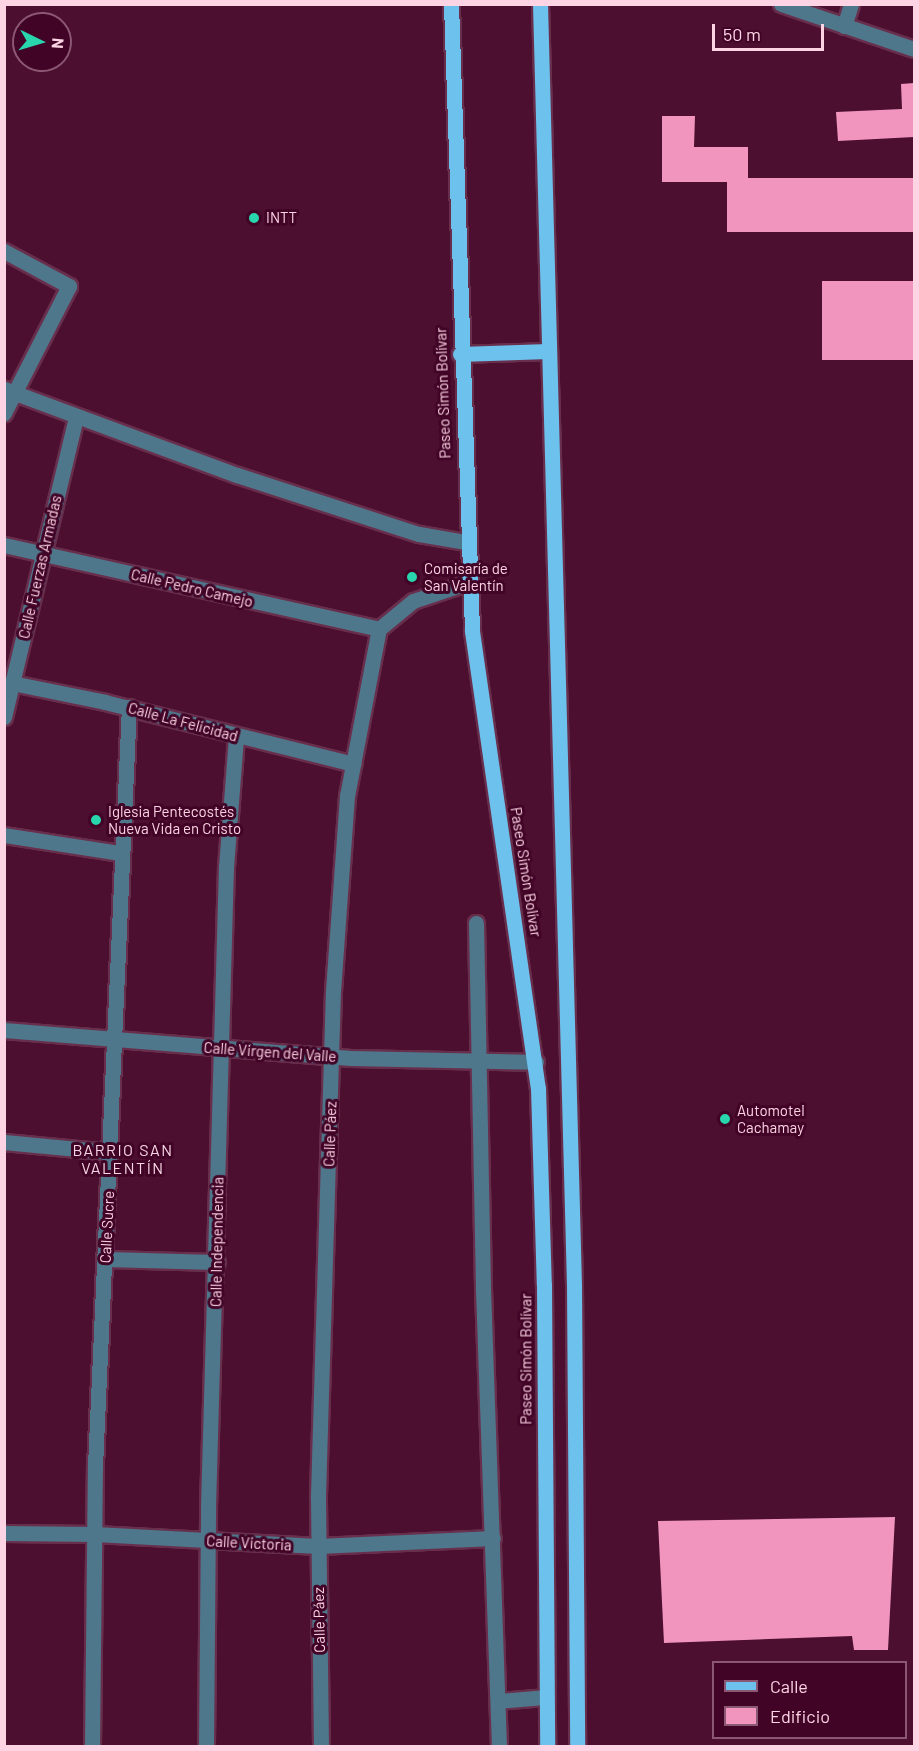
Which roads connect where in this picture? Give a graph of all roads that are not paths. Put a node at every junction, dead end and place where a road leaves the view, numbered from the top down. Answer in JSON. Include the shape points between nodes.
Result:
{"nodes":[{"id":1,"x":451,"y":4,"type":"edge"},
{"id":2,"x":540,"y":4,"type":"edge"},
{"id":3,"x":781,"y":4,"type":"edge"},
{"id":4,"x":851,"y":4,"type":"edge"},
{"id":5,"x":844,"y":26,"type":"junction"},
{"id":6,"x":915,"y":49,"type":"edge"},
{"id":7,"x":4,"y":251,"type":"edge"},
{"id":8,"x":548,"y":351,"type":"junction"},
{"id":9,"x":460,"y":354,"type":"junction"},
{"id":10,"x":9,"y":392,"type":"edge"},
{"id":11,"x":4,"y":413,"type":"edge"},
{"id":12,"x":76,"y":417,"type":"junction"},
{"id":13,"x":466,"y":542,"type":"junction"},
{"id":14,"x":4,"y":545,"type":"edge"},
{"id":15,"x":42,"y":554,"type":"junction"},
{"id":16,"x":469,"y":582,"type":"junction"},
{"id":17,"x":379,"y":629,"type":"junction"},
{"id":18,"x":12,"y":683,"type":"junction"},
{"id":19,"x":129,"y":707,"type":"junction"},
{"id":20,"x":4,"y":717,"type":"edge"},
{"id":21,"x":236,"y":737,"type":"junction"},
{"id":22,"x":352,"y":764,"type":"junction"},
{"id":23,"x":4,"y":835,"type":"edge"},
{"id":24,"x":120,"y":854,"type":"junction"},
{"id":25,"x":476,"y":923,"type":"dead end"},
{"id":26,"x":4,"y":1030,"type":"edge"},
{"id":27,"x":115,"y":1041,"type":"junction"},
{"id":28,"x":222,"y":1049,"type":"junction"},
{"id":29,"x":332,"y":1057,"type":"junction"},
{"id":30,"x":478,"y":1062,"type":"junction"},
{"id":31,"x":536,"y":1062,"type":"junction"},
{"id":32,"x":4,"y":1142,"type":"edge"},
{"id":33,"x":111,"y":1152,"type":"junction"},
{"id":34,"x":105,"y":1259,"type":"junction"},
{"id":35,"x":217,"y":1262,"type":"junction"},
{"id":36,"x":4,"y":1533,"type":"edge"},
{"id":37,"x":95,"y":1534,"type":"junction"},
{"id":38,"x":493,"y":1538,"type":"junction"},
{"id":39,"x":208,"y":1541,"type":"junction"},
{"id":40,"x":318,"y":1546,"type":"junction"},
{"id":41,"x":546,"y":1697,"type":"junction"},
{"id":42,"x":498,"y":1701,"type":"junction"},
{"id":43,"x":92,"y":1746,"type":"edge"},
{"id":44,"x":206,"y":1746,"type":"edge"},
{"id":45,"x":321,"y":1746,"type":"edge"},
{"id":46,"x":499,"y":1746,"type":"edge"},
{"id":47,"x":547,"y":1746,"type":"edge"},
{"id":48,"x":577,"y":1746,"type":"edge"}],
"edges":[{"from":1,"to":9,"type":"main road","name":"Paseo Simón Bolívar"},
{"from":2,"to":8,"type":"main road","name":"Paseo Simón Bolívar"},
{"from":3,"to":5,"type":"street"},
{"from":4,"to":5,"type":"street"},
{"from":5,"to":6,"type":"street"},
{"from":7,"to":10,"type":"street","via":[[69,286]]},
{"from":8,"to":9,"type":"main road"},
{"from":8,"to":48,"type":"main road","name":"Paseo Simón Bolívar","via":[[574,1285]]},
{"from":9,"to":13,"type":"main road","name":"Paseo Simón Bolívar"},
{"from":10,"to":11,"type":"street"},
{"from":10,"to":12,"type":"street"},
{"from":12,"to":13,"type":"street","via":[[419,534]]},
{"from":12,"to":15,"type":"street","name":"Calle Fuerzas Armadas"},
{"from":13,"to":16,"type":"main road","name":"Paseo Simón Bolívar"},
{"from":14,"to":15,"type":"street","name":"Calle Pedro Camejo"},
{"from":15,"to":17,"type":"street","name":"Calle Pedro Camejo"},
{"from":15,"to":18,"type":"street","name":"Calle Fuerzas Armadas"},
{"from":16,"to":17,"type":"street","via":[[413,601]]},
{"from":16,"to":31,"type":"main road","name":"Paseo Simón Bolívar","via":[[478,687]]},
{"from":17,"to":22,"type":"street","name":"Calle Páez"},
{"from":18,"to":19,"type":"street","name":"Calle La Felicidad"},
{"from":18,"to":20,"type":"street","name":"Calle Fuerzas Armadas"},
{"from":19,"to":21,"type":"street","name":"Calle La Felicidad"},
{"from":19,"to":24,"type":"street","name":"Calle Sucre"},
{"from":21,"to":22,"type":"street","name":"Calle La Felicidad"},
{"from":21,"to":28,"type":"street","name":"Calle Independencia","via":[[226,867]]},
{"from":22,"to":29,"type":"street","name":"Calle Páez","via":[[337,911]]},
{"from":23,"to":24,"type":"street"},
{"from":24,"to":27,"type":"street","name":"Calle Sucre"},
{"from":25,"to":30,"type":"street"},
{"from":26,"to":27,"type":"street","name":"Calle Virgen del Valle"},
{"from":27,"to":28,"type":"street","name":"Calle Virgen del Valle"},
{"from":27,"to":33,"type":"street","name":"Calle Sucre"},
{"from":28,"to":29,"type":"street","name":"Calle Virgen del Valle"},
{"from":28,"to":35,"type":"street","name":"Calle Independencia"},
{"from":29,"to":30,"type":"street","name":"Calle Virgen del Valle"},
{"from":29,"to":40,"type":"street","name":"Calle Páez"},
{"from":30,"to":31,"type":"street","name":"Calle Virgen del Valle"},
{"from":30,"to":38,"type":"street"},
{"from":31,"to":41,"type":"main road","name":"Paseo Simón Bolívar","via":[[544,1274]]},
{"from":32,"to":33,"type":"street"},
{"from":33,"to":34,"type":"street","name":"Calle Sucre"},
{"from":34,"to":35,"type":"street"},
{"from":34,"to":37,"type":"street","name":"Calle Sucre"},
{"from":35,"to":39,"type":"street","name":"Calle Independencia"},
{"from":36,"to":37,"type":"street","name":"Calle Victoria"},
{"from":37,"to":39,"type":"street","name":"Calle Victoria"},
{"from":37,"to":43,"type":"street","name":"Calle Sucre"},
{"from":38,"to":40,"type":"street","name":"Calle Victoria"},
{"from":38,"to":42,"type":"street"},
{"from":39,"to":40,"type":"street","name":"Calle Victoria"},
{"from":39,"to":44,"type":"street","name":"Calle Independencia"},
{"from":40,"to":45,"type":"street","name":"Calle Páez"},
{"from":41,"to":42,"type":"street"},
{"from":41,"to":47,"type":"main road","name":"Paseo Simón Bolívar"},
{"from":42,"to":46,"type":"street"}]}
